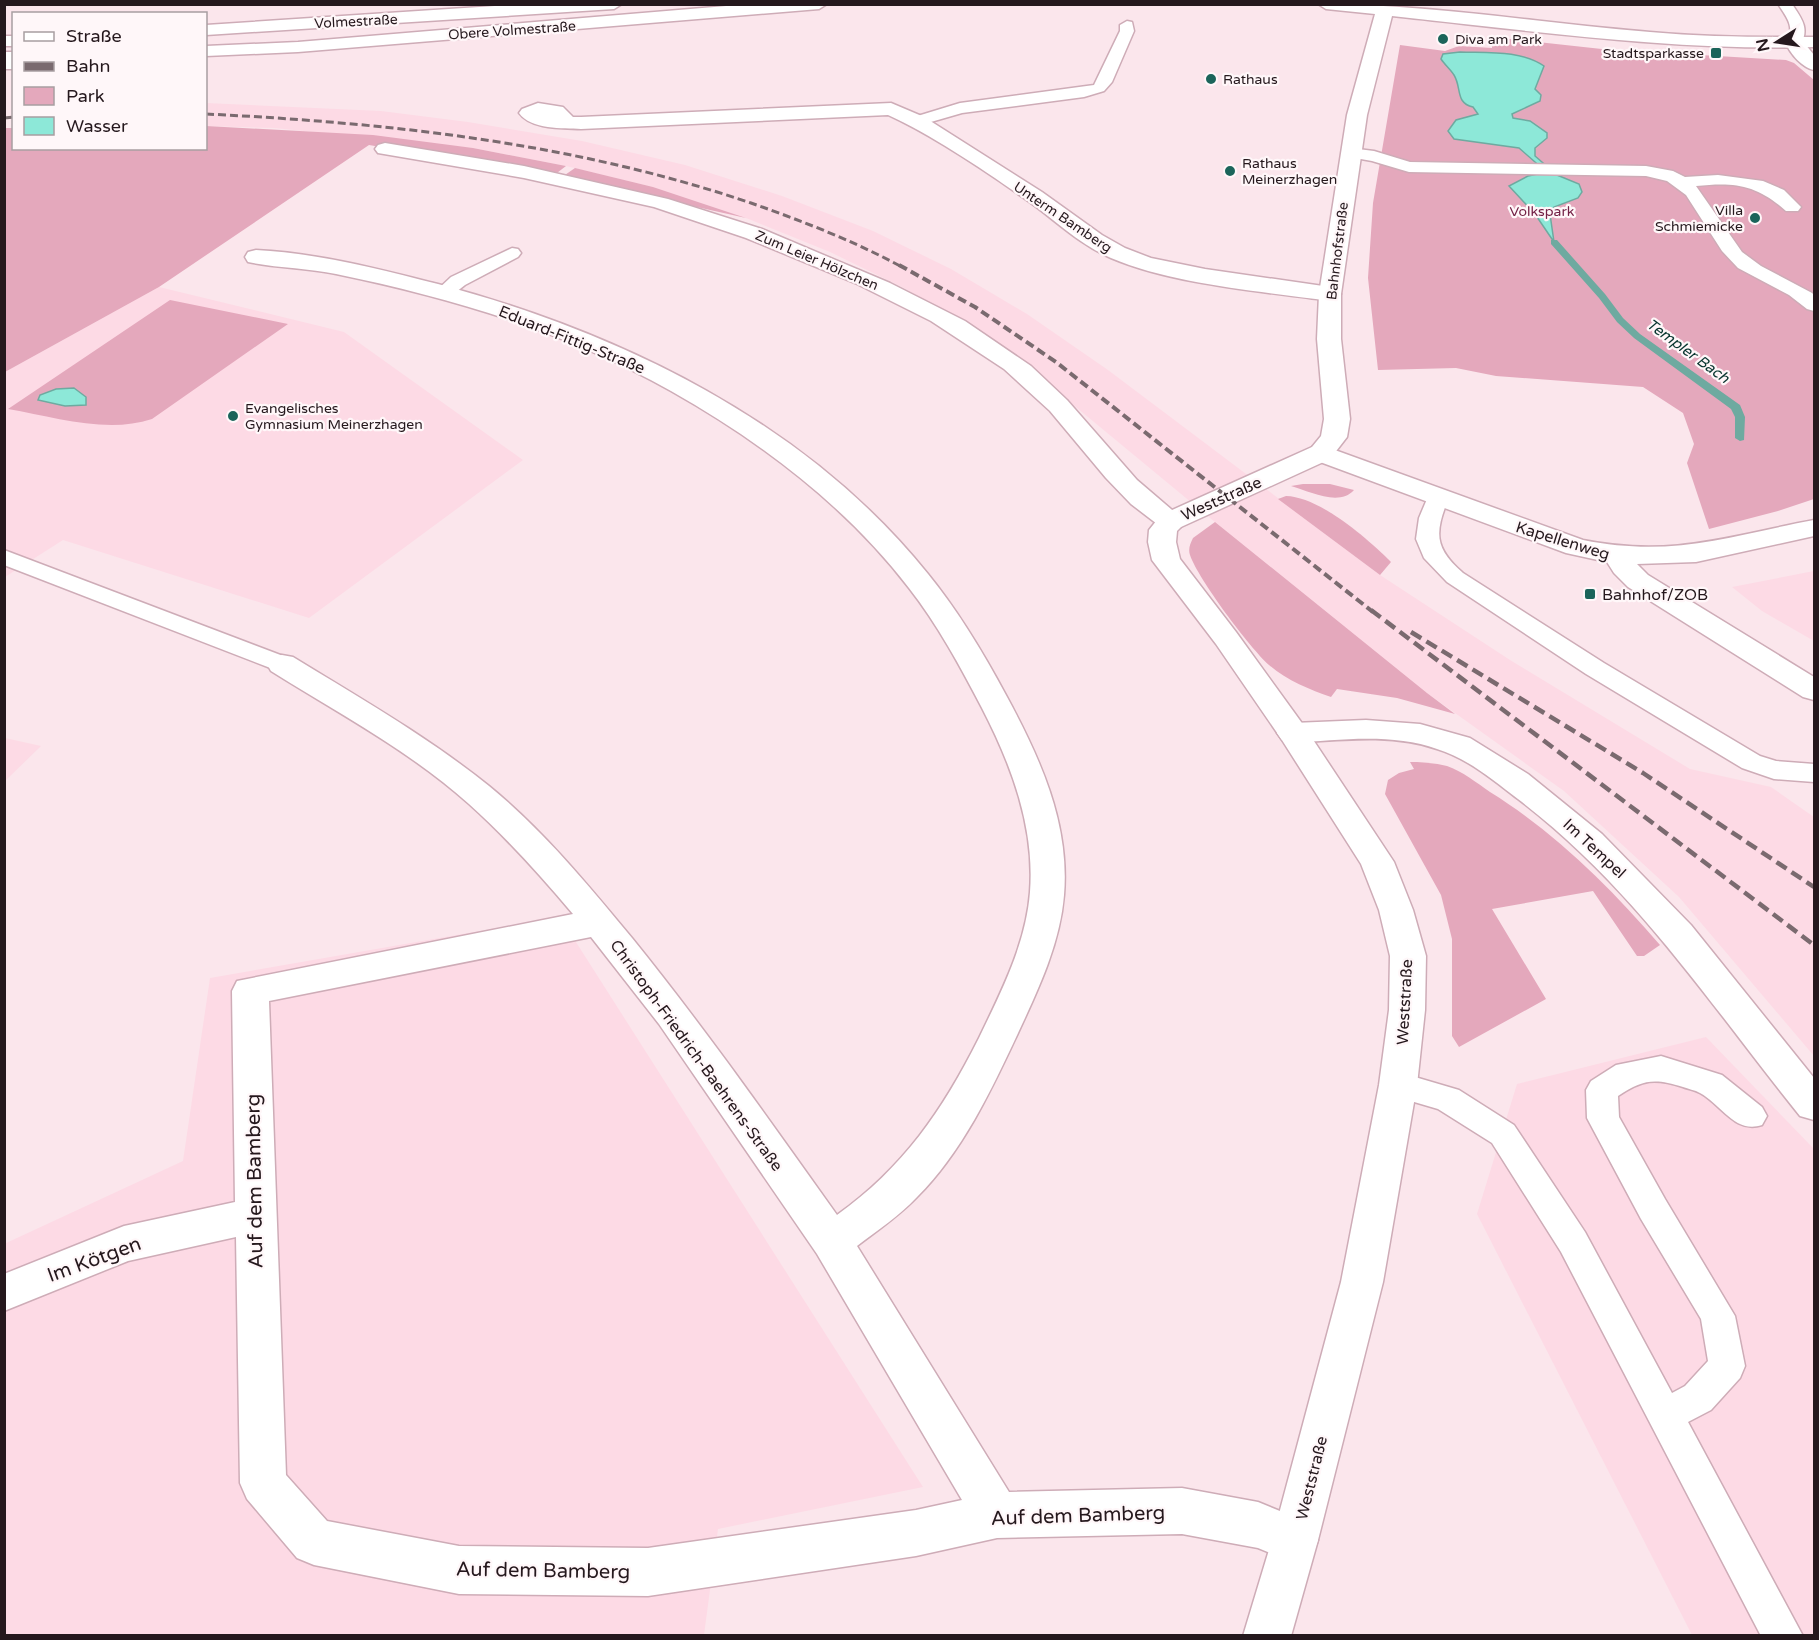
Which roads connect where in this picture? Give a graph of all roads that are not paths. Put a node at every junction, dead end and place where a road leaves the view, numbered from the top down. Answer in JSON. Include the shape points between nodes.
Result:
{"nodes":[{"id":1,"x":614,"y":4,"type":"edge"},
{"id":2,"x":819,"y":4,"type":"edge"},
{"id":3,"x":1326,"y":4,"type":"edge"},
{"id":4,"x":1785,"y":4,"type":"edge"},
{"id":5,"x":554,"y":7,"type":"edge"},
{"id":6,"x":1386,"y":8,"type":"edge"},
{"id":7,"x":1127,"y":25,"type":"dead end"},
{"id":8,"x":207,"y":30,"type":"edge"},
{"id":9,"x":1815,"y":42,"type":"edge"},
{"id":10,"x":1794,"y":43,"type":"junction"},
{"id":11,"x":207,"y":51,"type":"edge"},
{"id":12,"x":1815,"y":65,"type":"edge"},
{"id":13,"x":917,"y":121,"type":"junction"},
{"id":14,"x":567,"y":122,"type":"dead end"},
{"id":15,"x":386,"y":149,"type":"dead end"},
{"id":16,"x":1350,"y":153,"type":"junction"},
{"id":17,"x":1683,"y":183,"type":"junction"},
{"id":18,"x":1792,"y":207,"type":"dead end"},
{"id":19,"x":512,"y":253,"type":"dead end"},
{"id":20,"x":256,"y":257,"type":"dead end"},
{"id":21,"x":444,"y":292,"type":"junction"},
{"id":22,"x":1330,"y":294,"type":"junction"},
{"id":23,"x":1815,"y":305,"type":"edge"},
{"id":24,"x":1321,"y":453,"type":"junction"},
{"id":25,"x":1438,"y":497,"type":"junction"},
{"id":26,"x":1171,"y":521,"type":"junction"},
{"id":27,"x":1815,"y":528,"type":"edge"},
{"id":28,"x":1619,"y":556,"type":"junction"},
{"id":29,"x":4,"y":557,"type":"edge"},
{"id":30,"x":282,"y":664,"type":"joint"},
{"id":31,"x":1815,"y":690,"type":"edge"},
{"id":32,"x":1293,"y":733,"type":"junction"},
{"id":33,"x":1815,"y":773,"type":"edge"},
{"id":34,"x":599,"y":922,"type":"junction"},
{"id":35,"x":1398,"y":1085,"type":"junction"},
{"id":36,"x":1815,"y":1105,"type":"edge"},
{"id":37,"x":1751,"y":1116,"type":"dead end"},
{"id":38,"x":255,"y":1215,"type":"junction"},
{"id":39,"x":832,"y":1241,"type":"junction"},
{"id":40,"x":4,"y":1293,"type":"edge"},
{"id":41,"x":1665,"y":1415,"type":"junction"},
{"id":42,"x":998,"y":1515,"type":"junction"},
{"id":43,"x":1295,"y":1540,"type":"junction"},
{"id":44,"x":1267,"y":1635,"type":"edge"},
{"id":45,"x":1783,"y":1635,"type":"edge"}],
"edges":[{"from":1,"to":5,"type":"street","name":"Volmestraße"},
{"from":2,"to":11,"type":"street","name":"Obere Volmestraße","via":[[298,47]]},
{"from":3,"to":6,"type":"street"},
{"from":4,"to":10,"type":"lane","via":[[1797,22],[1799,32]]},
{"from":5,"to":8,"type":"street","name":"Volmestraße"},
{"from":6,"to":10,"type":"street","via":[[1651,38]]},
{"from":6,"to":16,"type":"street","name":"Bahnhofstraße","via":[[1359,104]]},
{"from":7,"to":13,"type":"lane","via":[[1099,88],[960,108]]},
{"from":9,"to":10,"type":"street"},
{"from":10,"to":12,"type":"street"},
{"from":13,"to":14,"type":"street","name":"Unterm Bamberg","via":[[891,109],[874,108]]},
{"from":13,"to":22,"type":"street","name":"Unterm Bamberg","via":[[1117,253],[1205,276]]},
{"from":15,"to":26,"type":"street","name":"Zum Leier Hölzchen","via":[[493,166],[660,203],[721,221],[867,280],[928,310],[991,348],[1037,383],[1132,493]]},
{"from":16,"to":17,"type":"lane","via":[[1409,167],[1646,171]]},
{"from":16,"to":22,"type":"street","name":"Bahnhofstraße"},
{"from":17,"to":18,"type":"lane","via":[[1749,183],[1777,194]]},
{"from":17,"to":23,"type":"lane","via":[[1737,257]]},
{"from":19,"to":21,"type":"lane"},
{"from":20,"to":21,"type":"street","name":"Eduard-Fittig-Straße","via":[[297,260]]},
{"from":21,"to":39,"type":"street","name":"Eduard-Fittig-Straße","via":[[632,360],[747,426],[801,465],[858,515],[906,566],[980,673],[1023,759],[1044,837],[1047,892],[1034,957],[985,1064],[932,1152],[889,1199]]},
{"from":22,"to":24,"type":"street","name":"Bahnhofstraße","via":[[1329,339],[1337,418],[1334,437]]},
{"from":24,"to":25,"type":"street","name":"Kapellenweg"},
{"from":24,"to":26,"type":"street","name":"Weststraße"},
{"from":25,"to":28,"type":"street","name":"Kapellenweg","via":[[1576,547]]},
{"from":25,"to":33,"type":"lane","via":[[1427,537],[1431,552],[1451,575],[1751,762],[1774,770]]},
{"from":26,"to":32,"type":"street","name":"Weststraße","via":[[1163,530],[1166,560]]},
{"from":27,"to":28,"type":"street","name":"Kapellenweg","via":[[1684,556]]},
{"from":28,"to":31,"type":"street","via":[[1638,581]]},
{"from":29,"to":30,"type":"lane","name":"Christoph-Friedrich-Baehrens-Straße"},
{"from":30,"to":34,"type":"street","name":"Christoph-Friedrich-Baehrens-Straße","via":[[416,747],[478,795],[540,853]]},
{"from":32,"to":35,"type":"street","name":"Weststraße","via":[[1377,862],[1396,910],[1408,956],[1407,1010]]},
{"from":32,"to":36,"type":"street","name":"Im Tempel","via":[[1370,728],[1439,738],[1478,755],[1535,795],[1596,846],[1648,898]]},
{"from":34,"to":38,"type":"street","name":"Auf dem Bamberg","via":[[250,992]]},
{"from":34,"to":39,"type":"street","name":"Christoph-Friedrich-Baehrens-Straße","via":[[672,1014]]},
{"from":35,"to":41,"type":"lane","via":[[1448,1099],[1503,1134],[1573,1242]]},
{"from":35,"to":43,"type":"street","name":"Weststraße","via":[[1362,1282]]},
{"from":37,"to":41,"type":"lane","via":[[1711,1084],[1661,1068],[1627,1074],[1602,1090],[1603,1118],[1718,1316],[1727,1366],[1698,1398]]},
{"from":38,"to":40,"type":"street","name":"Im Kötgen","via":[[124,1244]]},
{"from":38,"to":42,"type":"street","name":"Auf dem Bamberg","via":[[263,1483],[314,1542],[459,1570],[648,1572],[916,1533]]},
{"from":39,"to":42,"type":"street","name":"Christoph-Friedrich-Baehrens-Straße"},
{"from":41,"to":45,"type":"lane"},
{"from":42,"to":43,"type":"street","name":"Auf dem Bamberg","via":[[1182,1511],[1258,1525]]},
{"from":43,"to":44,"type":"street","name":"Weststraße"}]}
